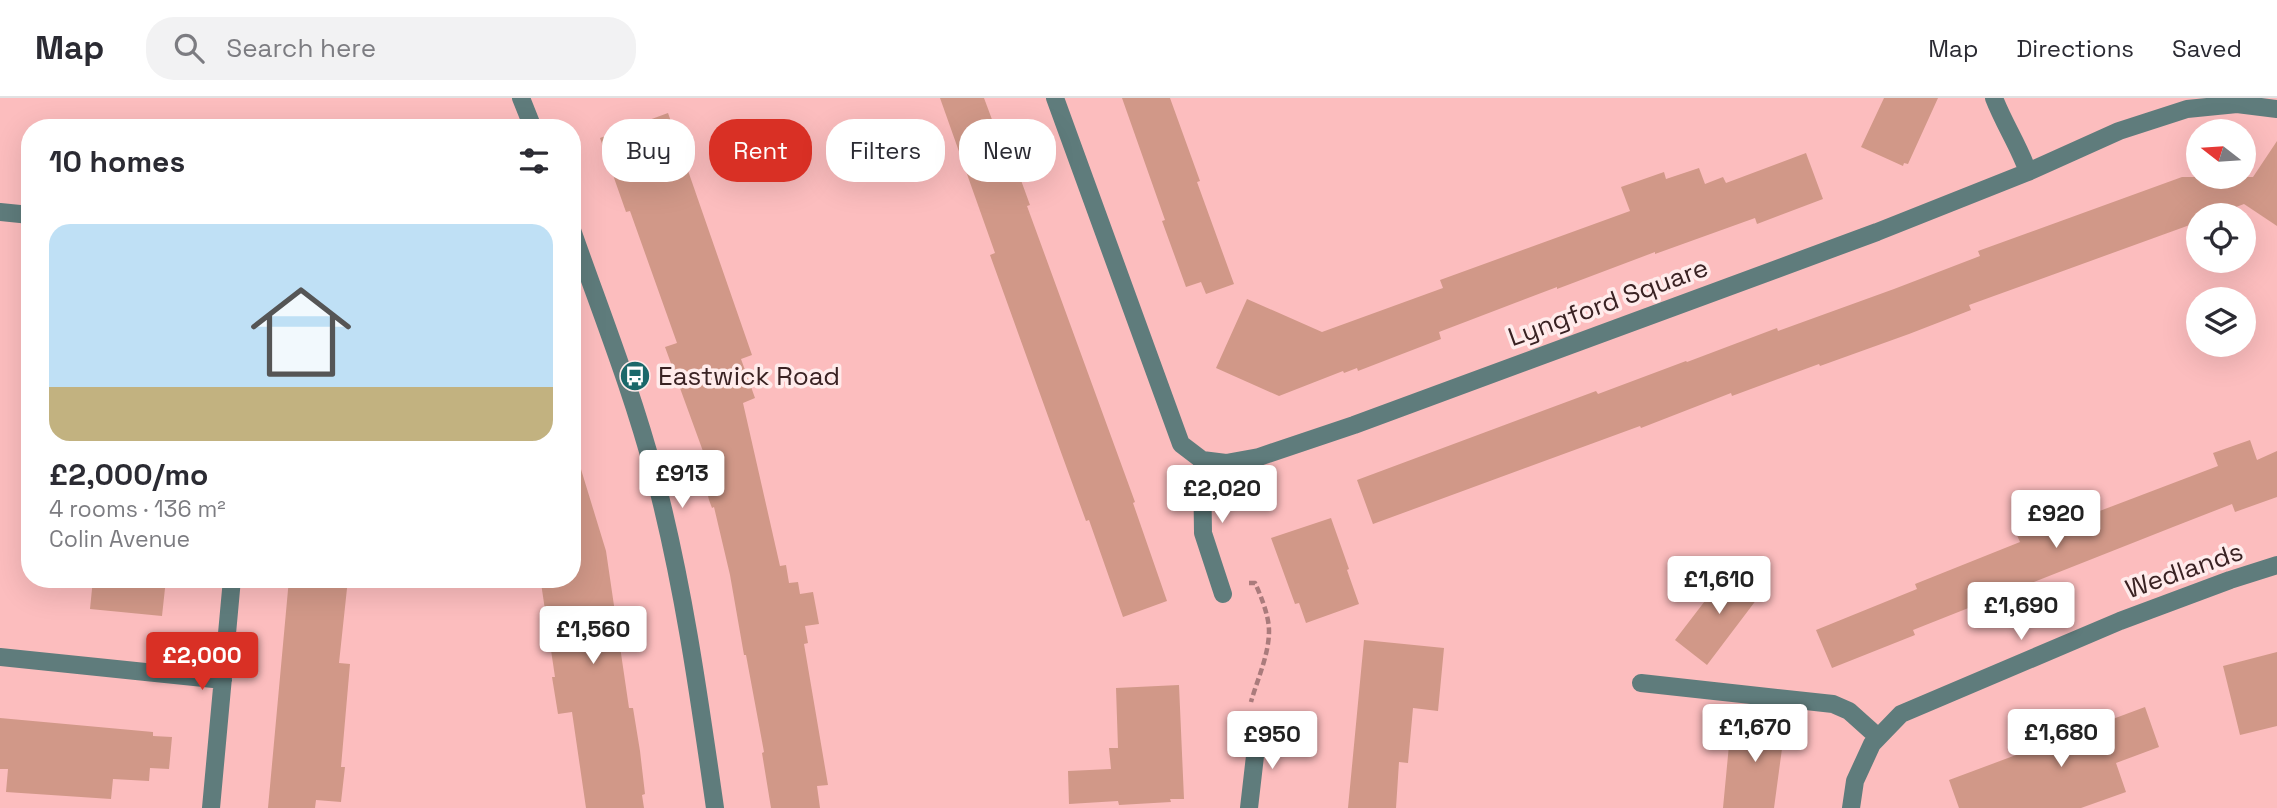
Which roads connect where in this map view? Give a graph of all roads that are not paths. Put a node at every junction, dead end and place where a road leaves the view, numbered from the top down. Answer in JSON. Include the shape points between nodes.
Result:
{"nodes":[{"id":1,"x":521,"y":98,"type":"edge"},
{"id":2,"x":1055,"y":98,"type":"edge"},
{"id":3,"x":1994,"y":98,"type":"edge"},
{"id":4,"x":2277,"y":110,"type":"edge"},
{"id":5,"x":529,"y":119,"type":"edge"},
{"id":6,"x":2028,"y":172,"type":"junction"},
{"id":7,"x":0,"y":212,"type":"edge"},
{"id":8,"x":21,"y":214,"type":"edge"},
{"id":9,"x":581,"y":256,"type":"edge"},
{"id":10,"x":1202,"y":460,"type":"junction"},
{"id":11,"x":2277,"y":565,"type":"edge"},
{"id":12,"x":231,"y":588,"type":"edge"},
{"id":13,"x":1221,"y":589,"type":"road end"},
{"id":14,"x":0,"y":657,"type":"edge"},
{"id":15,"x":223,"y":680,"type":"junction"},
{"id":16,"x":1641,"y":683,"type":"dead end"},
{"id":17,"x":1258,"y":730,"type":"road end"},
{"id":18,"x":1878,"y":737,"type":"junction"},
{"id":19,"x":211,"y":808,"type":"edge"},
{"id":20,"x":716,"y":808,"type":"edge"},
{"id":21,"x":1249,"y":808,"type":"edge"},
{"id":22,"x":1851,"y":808,"type":"edge"}],
"edges":[{"from":1,"to":5,"type":"street"},
{"from":2,"to":10,"type":"street","via":[[1181,444]]},
{"from":3,"to":6,"type":"street"},
{"from":4,"to":6,"type":"street","name":"Lyngford Square","via":[[2237,104],[2187,109],[2119,131]]},
{"from":6,"to":10,"type":"street","name":"Lyngford Square","via":[[1354,425],[1259,457],[1226,463]]},
{"from":7,"to":8,"type":"street"},
{"from":9,"to":20,"type":"street","via":[[654,472],[675,565]]},
{"from":10,"to":13,"type":"street","via":[[1203,533]]},
{"from":11,"to":18,"type":"street","name":"Wedlands","via":[[2120,621],[1914,708]]},
{"from":12,"to":15,"type":"street"},
{"from":14,"to":15,"type":"street"},
{"from":15,"to":19,"type":"street"},
{"from":16,"to":18,"type":"street","via":[[1833,704],[1849,711]]},
{"from":17,"to":21,"type":"street"},
{"from":18,"to":22,"type":"street","name":"Wedlands","via":[[1855,780]]}]}
